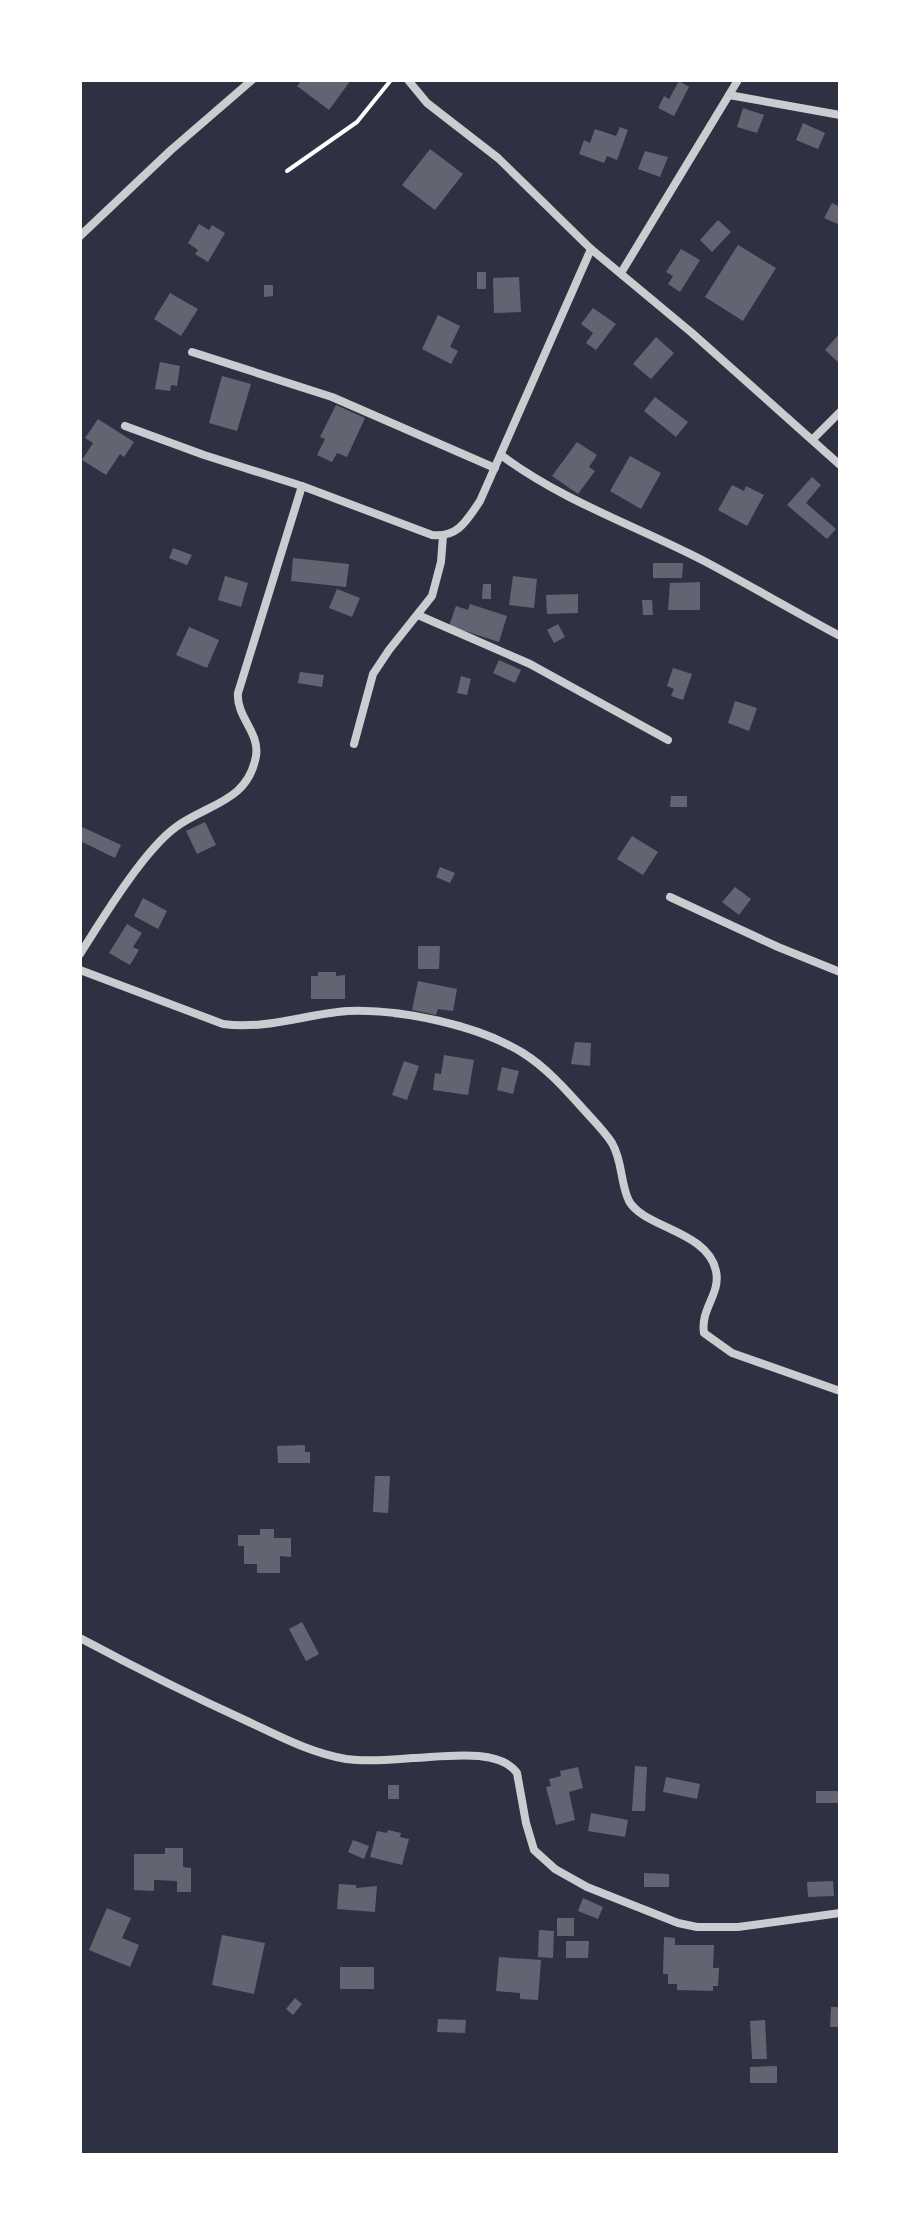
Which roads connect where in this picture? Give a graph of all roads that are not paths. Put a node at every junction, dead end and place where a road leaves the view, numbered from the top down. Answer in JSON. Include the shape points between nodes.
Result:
{"nodes":[{"id":1,"x":252,"y":80,"type":"edge"},
{"id":2,"x":408,"y":80,"type":"edge"},
{"id":3,"x":738,"y":80,"type":"edge"},
{"id":4,"x":729,"y":95,"type":"junction"},
{"id":5,"x":840,"y":115,"type":"edge"},
{"id":6,"x":80,"y":236,"type":"edge"},
{"id":7,"x":591,"y":249,"type":"junction"},
{"id":8,"x":621,"y":273,"type":"junction"},
{"id":9,"x":192,"y":352,"type":"dead end"},
{"id":10,"x":840,"y":412,"type":"edge"},
{"id":11,"x":125,"y":426,"type":"dead end"},
{"id":12,"x":813,"y":439,"type":"junction"},
{"id":13,"x":501,"y":455,"type":"junction"},
{"id":14,"x":840,"y":465,"type":"edge"},
{"id":15,"x":495,"y":468,"type":"junction"},
{"id":16,"x":302,"y":486,"type":"junction"},
{"id":17,"x":443,"y":536,"type":"junction"},
{"id":18,"x":418,"y":615,"type":"junction"},
{"id":19,"x":840,"y":636,"type":"edge"},
{"id":20,"x":668,"y":740,"type":"dead end"},
{"id":21,"x":354,"y":744,"type":"dead end"},
{"id":22,"x":670,"y":897,"type":"dead end"},
{"id":23,"x":80,"y":954,"type":"edge"},
{"id":24,"x":80,"y":970,"type":"edge"},
{"id":25,"x":840,"y":972,"type":"edge"},
{"id":26,"x":840,"y":1391,"type":"edge"},
{"id":27,"x":80,"y":1638,"type":"edge"},
{"id":28,"x":840,"y":1913,"type":"edge"}],
"edges":[{"from":1,"to":6,"type":"street"},
{"from":2,"to":7,"type":"street","via":[[427,103],[498,158]]},
{"from":3,"to":4,"type":"street"},
{"from":4,"to":5,"type":"street"},
{"from":4,"to":8,"type":"street"},
{"from":7,"to":8,"type":"street"},
{"from":7,"to":13,"type":"street"},
{"from":8,"to":12,"type":"street"},
{"from":9,"to":15,"type":"street","via":[[332,397]]},
{"from":10,"to":12,"type":"street"},
{"from":11,"to":16,"type":"street"},
{"from":12,"to":14,"type":"street"},
{"from":13,"to":15,"type":"street"},
{"from":13,"to":19,"type":"street","via":[[567,498],[705,562]]},
{"from":15,"to":17,"type":"street","via":[[463,526]]},
{"from":16,"to":17,"type":"street"},
{"from":16,"to":23,"type":"street","via":[[238,693],[239,711],[256,745],[250,773],[232,797],[160,841]]},
{"from":17,"to":18,"type":"street","via":[[437,582]]},
{"from":18,"to":20,"type":"street","via":[[530,664]]},
{"from":18,"to":21,"type":"street","via":[[373,674]]},
{"from":22,"to":25,"type":"street"},
{"from":24,"to":26,"type":"street","via":[[245,1028],[352,1011],[414,1017],[494,1037],[546,1071],[611,1142],[629,1201],[640,1214],[679,1233],[713,1259],[718,1286],[704,1312],[704,1333],[732,1353]]},
{"from":27,"to":28,"type":"street","via":[[310,1750],[347,1759],[454,1755],[499,1760],[519,1779],[534,1850],[587,1887],[678,1923],[717,1928]]}]}
